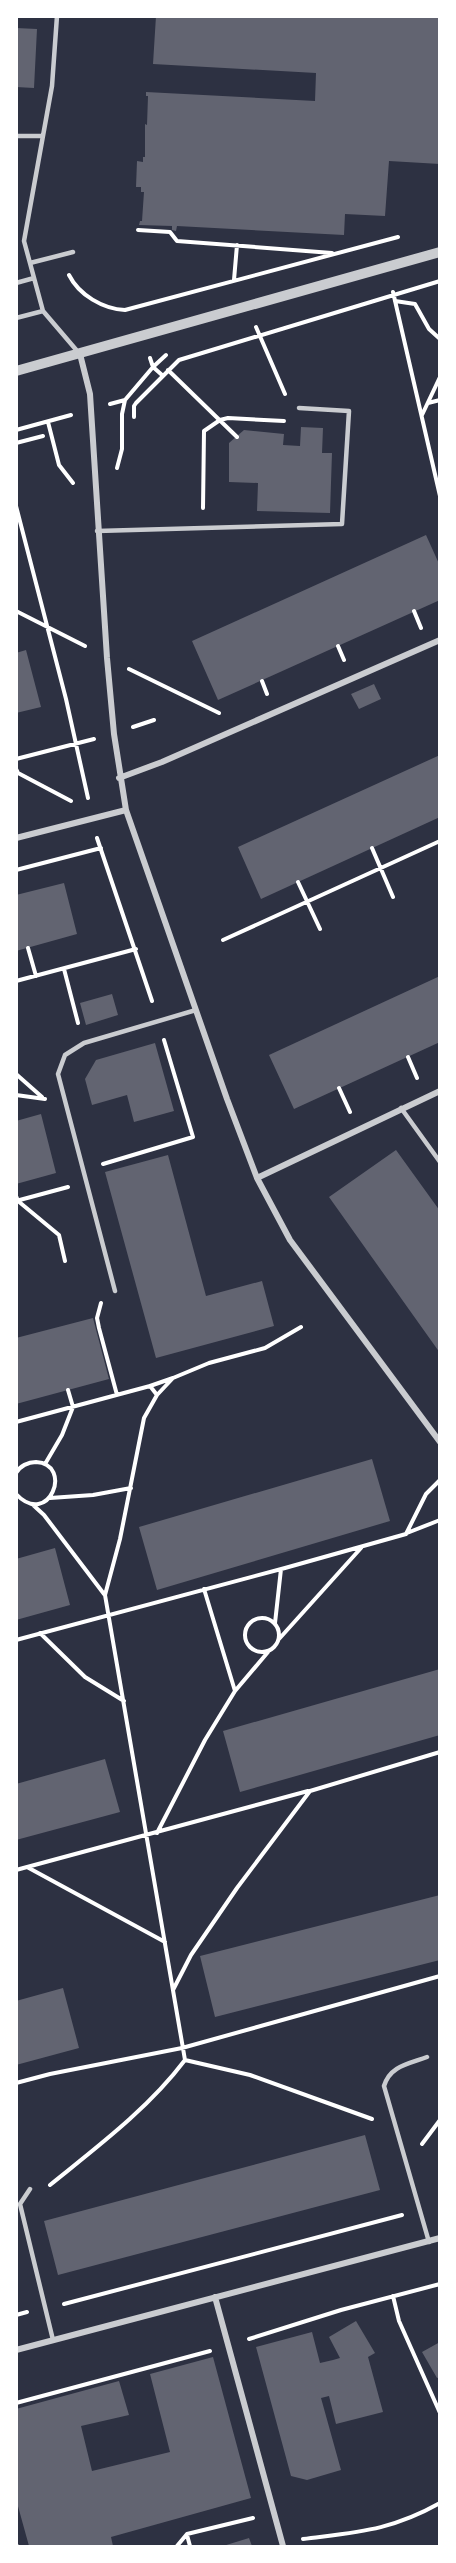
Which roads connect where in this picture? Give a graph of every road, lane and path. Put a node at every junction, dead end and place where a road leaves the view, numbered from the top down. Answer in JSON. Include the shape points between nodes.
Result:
{"nodes":[{"id":1,"x":57,"y":16,"type":"edge"},
{"id":2,"x":16,"y":136,"type":"edge"},
{"id":3,"x":41,"y":136,"type":"junction"},
{"id":4,"x":138,"y":230,"type":"dead end"},
{"id":5,"x":405,"y":235,"type":"dead end"},
{"id":6,"x":24,"y":241,"type":"junction"},
{"id":7,"x":16,"y":243,"type":"edge"},
{"id":8,"x":237,"y":245,"type":"junction"},
{"id":9,"x":73,"y":252,"type":"dead end"},
{"id":10,"x":440,"y":252,"type":"edge"},
{"id":11,"x":336,"y":253,"type":"junction"},
{"id":12,"x":30,"y":263,"type":"junction"},
{"id":13,"x":68,"y":274,"type":"dead end"},
{"id":14,"x":34,"y":278,"type":"junction"},
{"id":15,"x":234,"y":280,"type":"junction"},
{"id":16,"x":440,"y":281,"type":"edge"},
{"id":17,"x":16,"y":283,"type":"edge"},
{"id":18,"x":392,"y":288,"type":"dead end"},
{"id":19,"x":393,"y":294,"type":"junction"},
{"id":20,"x":395,"y":301,"type":"junction"},
{"id":21,"x":43,"y":311,"type":"junction"},
{"id":22,"x":16,"y":318,"type":"edge"},
{"id":23,"x":255,"y":327,"type":"dead end"},
{"id":24,"x":258,"y":335,"type":"junction"},
{"id":25,"x":440,"y":339,"type":"edge"},
{"id":26,"x":80,"y":354,"type":"junction"},
{"id":27,"x":153,"y":367,"type":"dead end"},
{"id":28,"x":168,"y":370,"type":"junction"},
{"id":29,"x":16,"y":371,"type":"edge"},
{"id":30,"x":162,"y":375,"type":"junction"},
{"id":31,"x":440,"y":377,"type":"edge"},
{"id":32,"x":440,"y":400,"type":"edge"},
{"id":33,"x":285,"y":401,"type":"dead end"},
{"id":34,"x":427,"y":403,"type":"junction"},
{"id":35,"x":299,"y":408,"type":"dead end"},
{"id":36,"x":285,"y":415,"type":"dead end"},
{"id":37,"x":66,"y":416,"type":"dead end"},
{"id":38,"x":422,"y":416,"type":"junction"},
{"id":39,"x":134,"y":417,"type":"dead end"},
{"id":40,"x":220,"y":420,"type":"junction"},
{"id":41,"x":48,"y":422,"type":"junction"},
{"id":42,"x":16,"y":430,"type":"edge"},
{"id":43,"x":43,"y":436,"type":"dead end"},
{"id":44,"x":237,"y":437,"type":"dead end"},
{"id":45,"x":16,"y":443,"type":"edge"},
{"id":46,"x":440,"y":496,"type":"edge"},
{"id":47,"x":96,"y":502,"type":"junction"},
{"id":48,"x":203,"y":528,"type":"junction"},
{"id":49,"x":98,"y":531,"type":"junction"},
{"id":50,"x":414,"y":611,"type":"dead end"},
{"id":51,"x":421,"y":628,"type":"dead end"},
{"id":52,"x":440,"y":640,"type":"edge"},
{"id":53,"x":338,"y":646,"type":"dead end"},
{"id":54,"x":345,"y":663,"type":"dead end"},
{"id":55,"x":262,"y":681,"type":"dead end"},
{"id":56,"x":268,"y":698,"type":"dead end"},
{"id":57,"x":154,"y":720,"type":"dead end"},
{"id":58,"x":114,"y":734,"type":"junction"},
{"id":59,"x":16,"y":759,"type":"edge"},
{"id":60,"x":16,"y":769,"type":"edge"},
{"id":61,"x":119,"y":778,"type":"junction"},
{"id":62,"x":75,"y":803,"type":"dead end"},
{"id":63,"x":126,"y":810,"type":"junction"},
{"id":64,"x":16,"y":838,"type":"edge"},
{"id":65,"x":440,"y":841,"type":"edge"},
{"id":66,"x":100,"y":848,"type":"dead end"},
{"id":67,"x":372,"y":848,"type":"dead end"},
{"id":68,"x":381,"y":868,"type":"junction"},
{"id":69,"x":16,"y":870,"type":"edge"},
{"id":70,"x":298,"y":882,"type":"dead end"},
{"id":71,"x":393,"y":897,"type":"dead end"},
{"id":72,"x":307,"y":902,"type":"junction"},
{"id":73,"x":320,"y":929,"type":"dead end"},
{"id":74,"x":223,"y":940,"type":"dead end"},
{"id":75,"x":28,"y":948,"type":"dead end"},
{"id":76,"x":136,"y":949,"type":"dead end"},
{"id":77,"x":64,"y":969,"type":"junction"},
{"id":78,"x":36,"y":976,"type":"junction"},
{"id":79,"x":16,"y":981,"type":"edge"},
{"id":80,"x":196,"y":1010,"type":"junction"},
{"id":81,"x":84,"y":1043,"type":"junction"},
{"id":82,"x":408,"y":1057,"type":"dead end"},
{"id":83,"x":16,"y":1074,"type":"edge"},
{"id":84,"x":417,"y":1078,"type":"dead end"},
{"id":85,"x":339,"y":1088,"type":"dead end"},
{"id":86,"x":440,"y":1091,"type":"edge"},
{"id":87,"x":45,"y":1099,"type":"dead end"},
{"id":88,"x":401,"y":1108,"type":"junction"},
{"id":89,"x":350,"y":1112,"type":"dead end"},
{"id":90,"x":440,"y":1162,"type":"edge"},
{"id":91,"x":257,"y":1178,"type":"junction"},
{"id":92,"x":17,"y":1200,"type":"edge"},
{"id":93,"x":65,"y":1261,"type":"dead end"},
{"id":94,"x":115,"y":1292,"type":"dead end"},
{"id":95,"x":99,"y":1328,"type":"dead end"},
{"id":96,"x":301,"y":1328,"type":"dead end"},
{"id":97,"x":173,"y":1378,"type":"junction"},
{"id":98,"x":150,"y":1386,"type":"junction"},
{"id":99,"x":68,"y":1390,"type":"dead end"},
{"id":100,"x":117,"y":1395,"type":"junction"},
{"id":101,"x":157,"y":1395,"type":"junction"},
{"id":102,"x":73,"y":1407,"type":"junction"},
{"id":103,"x":16,"y":1422,"type":"edge"},
{"id":104,"x":440,"y":1442,"type":"edge"},
{"id":105,"x":45,"y":1464,"type":"junction"},
{"id":106,"x":16,"y":1473,"type":"edge"},
{"id":107,"x":440,"y":1479,"type":"edge"},
{"id":108,"x":131,"y":1488,"type":"junction"},
{"id":109,"x":16,"y":1494,"type":"edge"},
{"id":110,"x":50,"y":1498,"type":"junction"},
{"id":111,"x":32,"y":1504,"type":"junction"},
{"id":112,"x":440,"y":1520,"type":"edge"},
{"id":113,"x":406,"y":1534,"type":"junction"},
{"id":114,"x":362,"y":1546,"type":"junction"},
{"id":115,"x":281,"y":1569,"type":"junction"},
{"id":116,"x":204,"y":1589,"type":"junction"},
{"id":117,"x":105,"y":1595,"type":"junction"},
{"id":118,"x":108,"y":1614,"type":"junction"},
{"id":119,"x":275,"y":1623,"type":"junction"},
{"id":120,"x":40,"y":1633,"type":"junction"},
{"id":121,"x":279,"y":1639,"type":"junction"},
{"id":122,"x":16,"y":1640,"type":"edge"},
{"id":123,"x":268,"y":1651,"type":"junction"},
{"id":124,"x":235,"y":1691,"type":"junction"},
{"id":125,"x":124,"y":1702,"type":"junction"},
{"id":126,"x":440,"y":1752,"type":"edge"},
{"id":127,"x":310,"y":1791,"type":"junction"},
{"id":128,"x":156,"y":1833,"type":"junction"},
{"id":129,"x":147,"y":1836,"type":"junction"},
{"id":130,"x":27,"y":1867,"type":"junction"},
{"id":131,"x":16,"y":1870,"type":"edge"},
{"id":132,"x":165,"y":1942,"type":"junction"},
{"id":133,"x":440,"y":1976,"type":"edge"},
{"id":134,"x":173,"y":1991,"type":"junction"},
{"id":135,"x":182,"y":2048,"type":"junction"},
{"id":136,"x":427,"y":2057,"type":"dead end"},
{"id":137,"x":184,"y":2060,"type":"junction"},
{"id":138,"x":16,"y":2083,"type":"edge"},
{"id":139,"x":375,"y":2121,"type":"dead end"},
{"id":140,"x":30,"y":2189,"type":"dead end"},
{"id":141,"x":45,"y":2189,"type":"dead end"},
{"id":142,"x":398,"y":2205,"type":"dead end"},
{"id":143,"x":420,"y":2210,"type":"junction"},
{"id":144,"x":400,"y":2216,"type":"junction"},
{"id":145,"x":440,"y":2238,"type":"edge"},
{"id":146,"x":429,"y":2242,"type":"junction"},
{"id":147,"x":406,"y":2247,"type":"junction"},
{"id":148,"x":393,"y":2296,"type":"dead end"},
{"id":149,"x":215,"y":2297,"type":"junction"},
{"id":150,"x":45,"y":2308,"type":"junction"},
{"id":151,"x":16,"y":2315,"type":"edge"},
{"id":152,"x":53,"y":2340,"type":"junction"},
{"id":153,"x":16,"y":2350,"type":"edge"},
{"id":154,"x":440,"y":2413,"type":"edge"},
{"id":155,"x":440,"y":2503,"type":"edge"},
{"id":156,"x":274,"y":2512,"type":"junction"},
{"id":157,"x":187,"y":2534,"type":"junction"},
{"id":158,"x":283,"y":2545,"type":"edge"},
{"id":159,"x":177,"y":2547,"type":"edge"},
{"id":160,"x":190,"y":2547,"type":"edge"}],
"edges":[{"from":1,"to":3,"type":"lane","via":[[52,86]]},
{"from":2,"to":3,"type":"lane"},
{"from":3,"to":6,"type":"lane"},
{"from":4,"to":8,"type":"path","via":[[170,232],[177,241]]},
{"from":5,"to":11,"type":"path"},
{"from":6,"to":7,"type":"lane"},
{"from":6,"to":12,"type":"lane"},
{"from":8,"to":11,"type":"path"},
{"from":8,"to":15,"type":"path"},
{"from":9,"to":12,"type":"lane"},
{"from":10,"to":26,"type":"street"},
{"from":11,"to":15,"type":"path"},
{"from":12,"to":14,"type":"lane"},
{"from":13,"to":15,"type":"path","via":[[92,300],[115,310]]},
{"from":14,"to":17,"type":"lane"},
{"from":14,"to":21,"type":"lane"},
{"from":16,"to":19,"type":"path"},
{"from":18,"to":19,"type":"path"},
{"from":19,"to":20,"type":"path"},
{"from":19,"to":24,"type":"path"},
{"from":20,"to":25,"type":"path","via":[[415,304],[429,329]]},
{"from":20,"to":38,"type":"path"},
{"from":21,"to":22,"type":"lane"},
{"from":21,"to":26,"type":"lane"},
{"from":23,"to":24,"type":"path"},
{"from":24,"to":28,"type":"path","via":[[179,360]]},
{"from":24,"to":33,"type":"path","via":[[284,388]]},
{"from":26,"to":29,"type":"street"},
{"from":26,"to":47,"type":"street","via":[[90,394]]},
{"from":27,"to":30,"type":"path"},
{"from":28,"to":30,"type":"path"},
{"from":28,"to":40,"type":"path"},
{"from":30,"to":39,"type":"path","via":[[134,406]]},
{"from":31,"to":34,"type":"path"},
{"from":32,"to":34,"type":"path"},
{"from":34,"to":38,"type":"path"},
{"from":35,"to":48,"type":"lane","via":[[349,411],[342,524]]},
{"from":36,"to":40,"type":"path","via":[[285,421],[236,417]]},
{"from":37,"to":41,"type":"path"},
{"from":38,"to":46,"type":"path"},
{"from":40,"to":44,"type":"path"},
{"from":40,"to":48,"type":"path","via":[[204,431]]},
{"from":41,"to":42,"type":"path"},
{"from":41,"to":47,"type":"path","via":[[62,470]]},
{"from":43,"to":45,"type":"path"},
{"from":47,"to":49,"type":"street"},
{"from":48,"to":49,"type":"lane"},
{"from":49,"to":58,"type":"street"},
{"from":50,"to":51,"type":"path"},
{"from":52,"to":61,"type":"street"},
{"from":53,"to":54,"type":"path"},
{"from":55,"to":56,"type":"path"},
{"from":57,"to":58,"type":"path"},
{"from":58,"to":59,"type":"path"},
{"from":58,"to":61,"type":"street"},
{"from":60,"to":62,"type":"path"},
{"from":61,"to":63,"type":"street"},
{"from":63,"to":64,"type":"street"},
{"from":63,"to":80,"type":"street"},
{"from":65,"to":68,"type":"path"},
{"from":66,"to":69,"type":"path"},
{"from":67,"to":68,"type":"path"},
{"from":68,"to":71,"type":"path"},
{"from":68,"to":72,"type":"path"},
{"from":70,"to":72,"type":"path"},
{"from":72,"to":73,"type":"path"},
{"from":72,"to":74,"type":"path"},
{"from":75,"to":78,"type":"path"},
{"from":76,"to":77,"type":"path"},
{"from":77,"to":78,"type":"path"},
{"from":77,"to":81,"type":"path"},
{"from":78,"to":79,"type":"path"},
{"from":80,"to":81,"type":"lane"},
{"from":80,"to":91,"type":"street"},
{"from":81,"to":94,"type":"lane","via":[[65,1055],[58,1074]]},
{"from":82,"to":84,"type":"path"},
{"from":83,"to":87,"type":"path"},
{"from":85,"to":89,"type":"path"},
{"from":86,"to":88,"type":"street"},
{"from":88,"to":90,"type":"lane"},
{"from":88,"to":91,"type":"street"},
{"from":91,"to":104,"type":"street","via":[[290,1240]]},
{"from":92,"to":93,"type":"path","via":[[58,1236]]},
{"from":95,"to":100,"type":"path"},
{"from":96,"to":97,"type":"path","via":[[265,1348],[209,1363]]},
{"from":97,"to":98,"type":"path"},
{"from":97,"to":101,"type":"path"},
{"from":98,"to":100,"type":"path"},
{"from":98,"to":101,"type":"path"},
{"from":99,"to":102,"type":"path"},
{"from":100,"to":102,"type":"path"},
{"from":101,"to":108,"type":"path","via":[[144,1418]]},
{"from":102,"to":103,"type":"path"},
{"from":102,"to":105,"type":"path"},
{"from":105,"to":106,"type":"path","via":[[26,1464]]},
{"from":105,"to":110,"type":"path","via":[[56,1480]]},
{"from":107,"to":113,"type":"path","via":[[426,1494]]},
{"from":108,"to":110,"type":"path"},
{"from":108,"to":117,"type":"path"},
{"from":109,"to":111,"type":"path"},
{"from":110,"to":111,"type":"path"},
{"from":111,"to":117,"type":"path"},
{"from":112,"to":113,"type":"path"},
{"from":113,"to":114,"type":"path"},
{"from":114,"to":115,"type":"path"},
{"from":114,"to":121,"type":"path"},
{"from":115,"to":116,"type":"path"},
{"from":115,"to":119,"type":"path"},
{"from":116,"to":118,"type":"path"},
{"from":116,"to":124,"type":"path"},
{"from":117,"to":118,"type":"path"},
{"from":118,"to":120,"type":"path"},
{"from":118,"to":125,"type":"path"},
{"from":119,"to":121,"type":"path"},
{"from":119,"to":123,"type":"path","via":[[256,1618],[245,1632],[251,1648]]},
{"from":120,"to":122,"type":"path"},
{"from":120,"to":125,"type":"path","via":[[85,1677]]},
{"from":121,"to":123,"type":"path"},
{"from":123,"to":124,"type":"path"},
{"from":124,"to":128,"type":"path"},
{"from":125,"to":129,"type":"path"},
{"from":126,"to":127,"type":"path"},
{"from":127,"to":128,"type":"path"},
{"from":127,"to":134,"type":"path","via":[[191,1955]]},
{"from":128,"to":129,"type":"path"},
{"from":129,"to":130,"type":"path"},
{"from":129,"to":132,"type":"path"},
{"from":130,"to":131,"type":"path"},
{"from":130,"to":132,"type":"path"},
{"from":132,"to":134,"type":"path"},
{"from":133,"to":135,"type":"path"},
{"from":134,"to":135,"type":"path"},
{"from":135,"to":137,"type":"path"},
{"from":135,"to":138,"type":"path"},
{"from":136,"to":143,"type":"lane","via":[[397,2067],[388,2074],[384,2086]]},
{"from":137,"to":139,"type":"path","via":[[250,2075]]},
{"from":137,"to":141,"type":"path","via":[[171,2079],[108,2138]]},
{"from":140,"to":150,"type":"lane","via":[[20,2204]]},
{"from":142,"to":144,"type":"path"},
{"from":143,"to":144,"type":"path"},
{"from":143,"to":146,"type":"lane"},
{"from":144,"to":147,"type":"path"},
{"from":144,"to":150,"type":"path"},
{"from":145,"to":146,"type":"street"},
{"from":146,"to":147,"type":"street"},
{"from":147,"to":149,"type":"street"},
{"from":148,"to":154,"type":"path","via":[[399,2320]]},
{"from":149,"to":152,"type":"street"},
{"from":149,"to":156,"type":"street"},
{"from":150,"to":151,"type":"path"},
{"from":150,"to":152,"type":"lane"},
{"from":152,"to":153,"type":"street"},
{"from":155,"to":158,"type":"path","via":[[413,2518],[375,2530],[298,2539]]},
{"from":156,"to":157,"type":"path"},
{"from":156,"to":158,"type":"street"},
{"from":157,"to":159,"type":"path"},
{"from":157,"to":160,"type":"path"}]}
